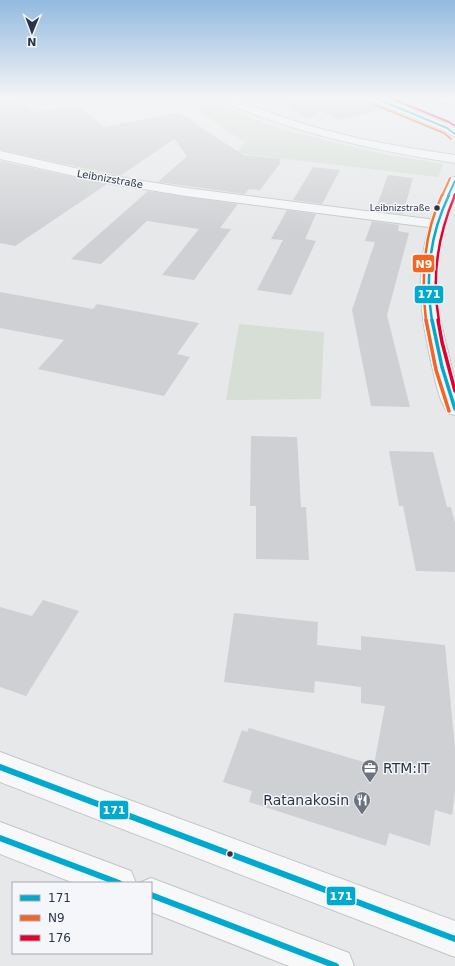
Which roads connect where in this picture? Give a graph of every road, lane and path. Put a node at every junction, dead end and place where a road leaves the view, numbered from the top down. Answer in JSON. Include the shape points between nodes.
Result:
{"nodes":[{"id":1,"x":366,"y":143,"type":"edge"},
{"id":2,"x":0,"y":155,"type":"edge"},
{"id":3,"x":455,"y":159,"type":"edge"},
{"id":4,"x":455,"y":181,"type":"edge"},
{"id":5,"x":450,"y":200,"type":"edge"},
{"id":6,"x":436,"y":224,"type":"junction"},
{"id":7,"x":455,"y":408,"type":"edge"},
{"id":8,"x":0,"y":767,"type":"edge"},
{"id":9,"x":0,"y":838,"type":"edge"},
{"id":10,"x":116,"y":882,"type":"edge"},
{"id":11,"x":152,"y":895,"type":"edge"},
{"id":12,"x":455,"y":939,"type":"edge"},
{"id":13,"x":336,"y":966,"type":"edge"}],
"edges":[{"from":1,"to":3,"type":"street"},
{"from":2,"to":6,"type":"street","name":"Leibnizstraße","via":[[74,172],[186,192]]},
{"from":4,"to":5,"type":"street"},
{"from":5,"to":6,"type":"street"},
{"from":6,"to":7,"type":"street","via":[[429,261],[428,300],[441,363]]},
{"from":8,"to":12,"type":"street"},
{"from":9,"to":10,"type":"street"},
{"from":11,"to":13,"type":"street"}]}
